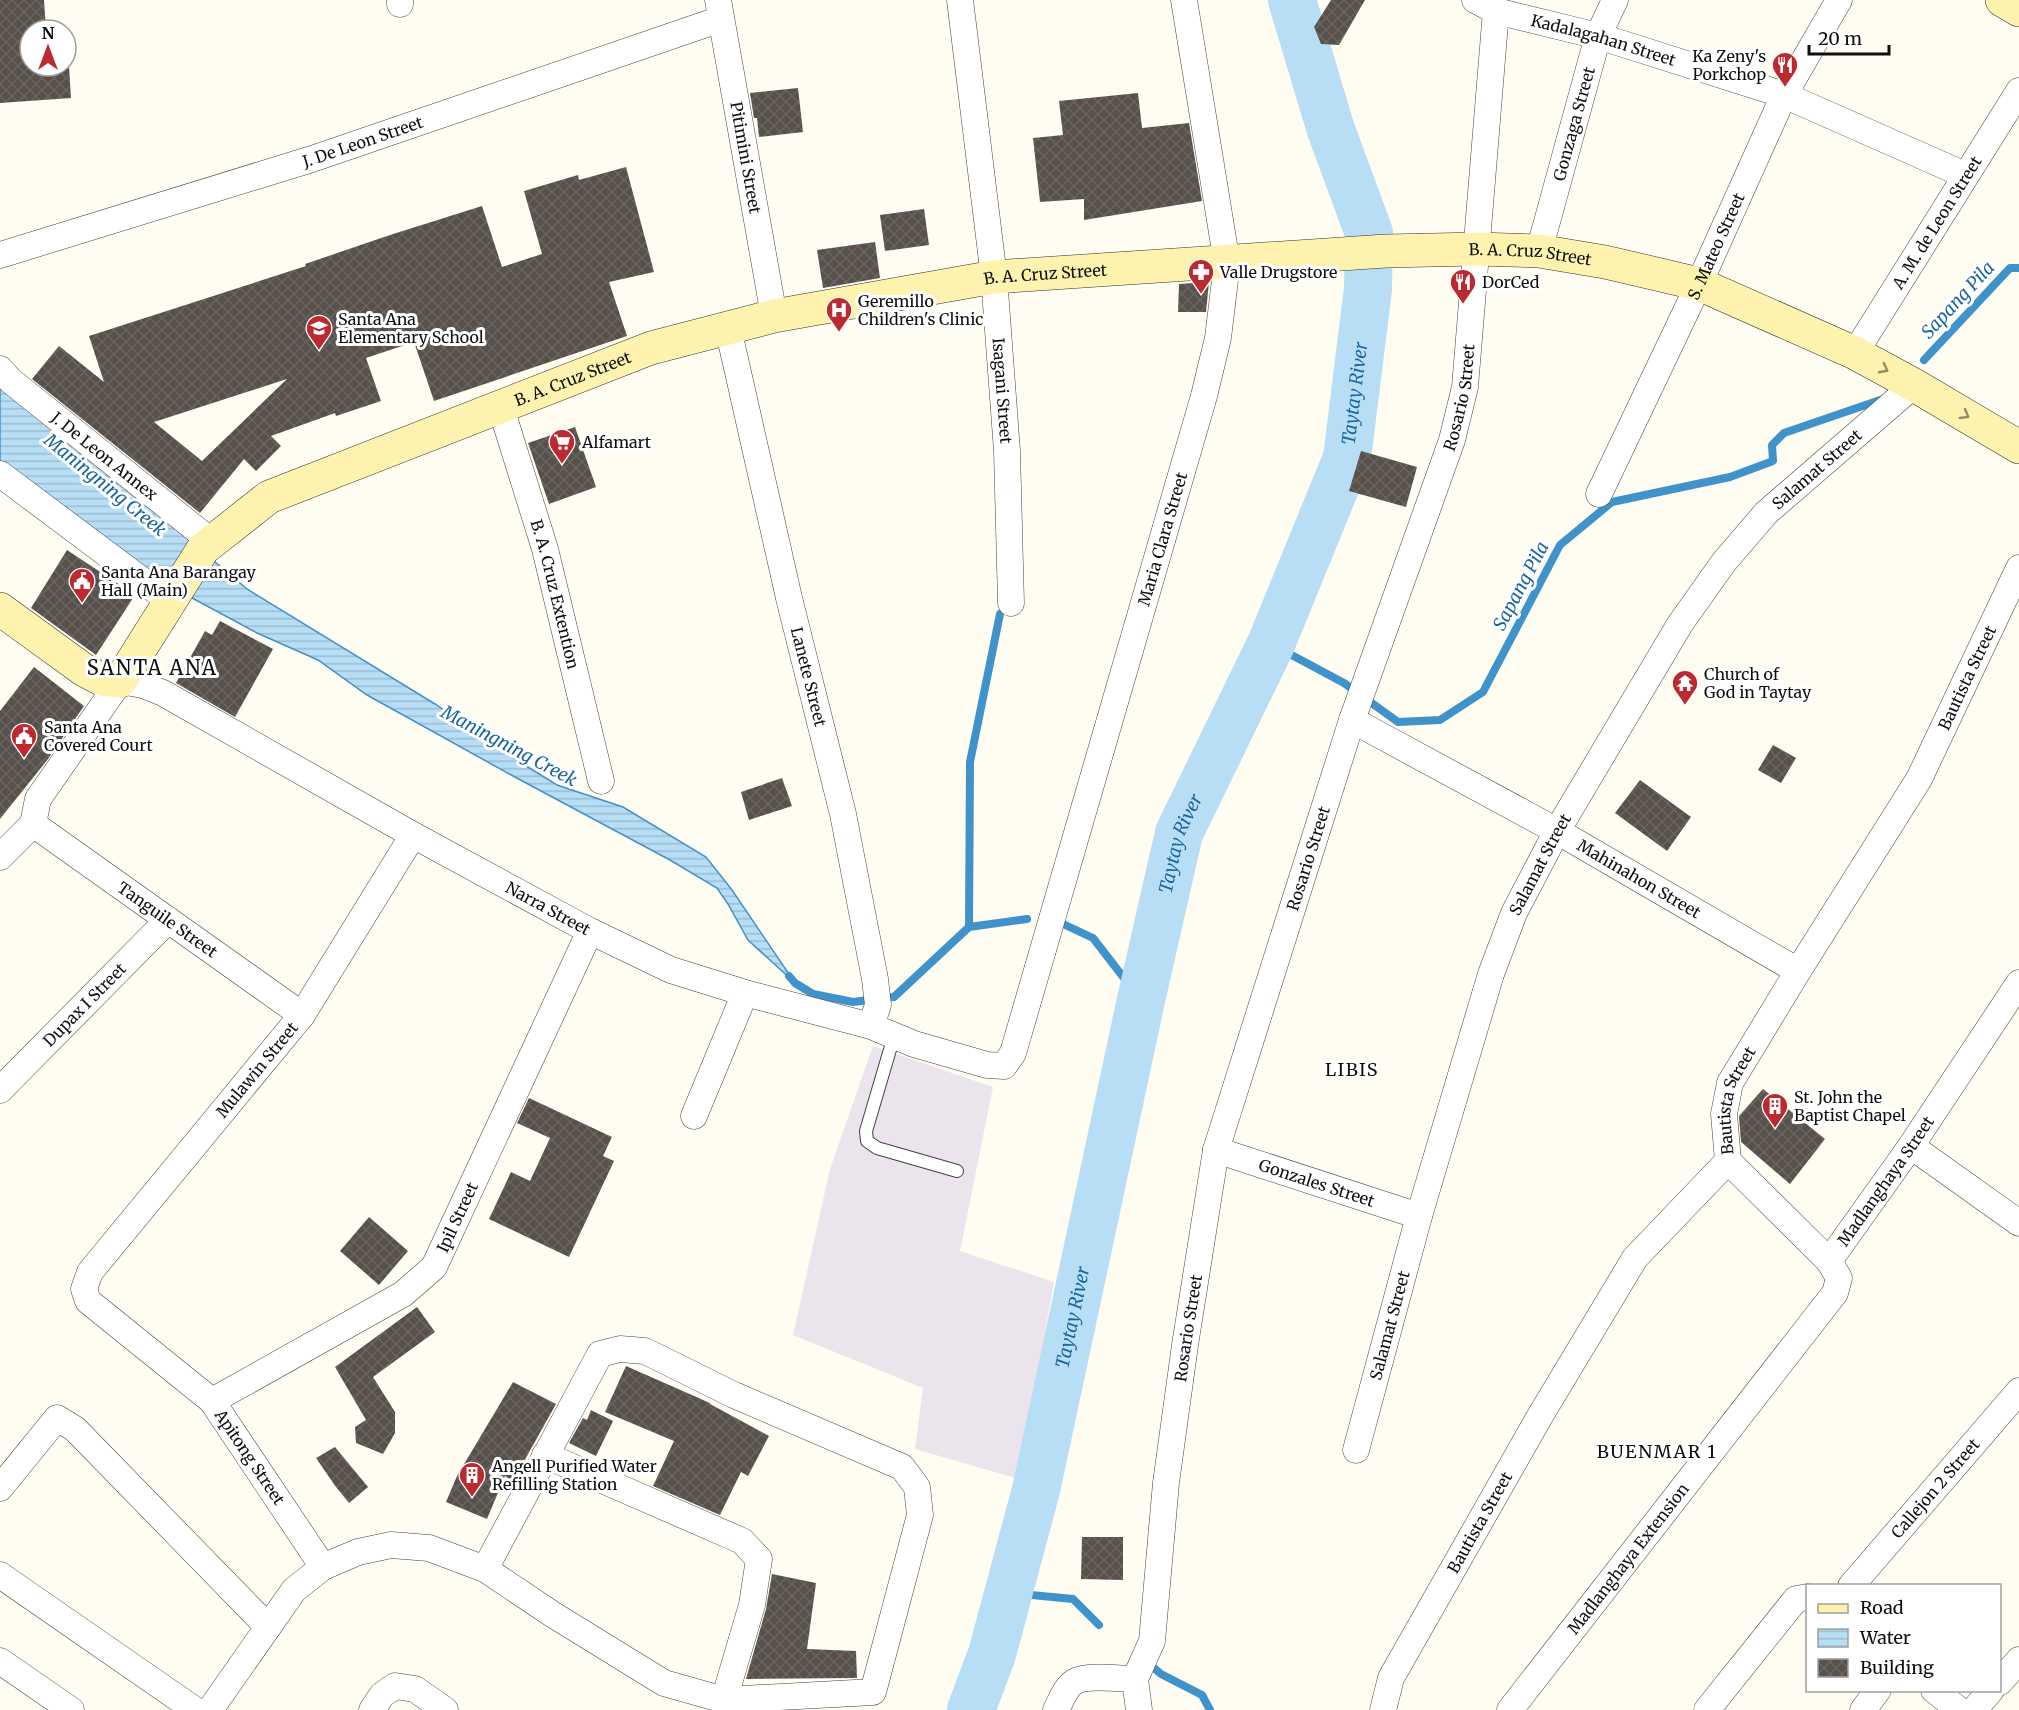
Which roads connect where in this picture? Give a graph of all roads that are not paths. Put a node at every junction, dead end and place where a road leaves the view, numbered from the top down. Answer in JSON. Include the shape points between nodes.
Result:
{"nodes":[{"id":1,"x":960,"y":0,"type":"edge"},
{"id":2,"x":1184,"y":0,"type":"edge"},
{"id":3,"x":1615,"y":0,"type":"edge"},
{"id":4,"x":1839,"y":0,"type":"edge"},
{"id":5,"x":2002,"y":0,"type":"edge"},
{"id":6,"x":1485,"y":5,"type":"edge"},
{"id":7,"x":719,"y":10,"type":"edge"},
{"id":8,"x":2019,"y":10,"type":"edge"},
{"id":9,"x":1598,"y":36,"type":"junction"},
{"id":10,"x":2019,"y":91,"type":"edge"},
{"id":11,"x":1784,"y":95,"type":"junction"},
{"id":12,"x":1965,"y":176,"type":"junction"},
{"id":13,"x":1477,"y":249,"type":"junction"},
{"id":14,"x":1539,"y":251,"type":"junction"},
{"id":15,"x":0,"y":255,"type":"edge"},
{"id":16,"x":1227,"y":263,"type":"junction"},
{"id":17,"x":994,"y":277,"type":"junction"},
{"id":18,"x":1699,"y":284,"type":"junction"},
{"id":19,"x":774,"y":316,"type":"junction"},
{"id":20,"x":728,"y":328,"type":"junction"},
{"id":21,"x":1855,"y":353,"type":"junction"},
{"id":22,"x":0,"y":369,"type":"edge"},
{"id":23,"x":1914,"y":385,"type":"junction"},
{"id":24,"x":501,"y":408,"type":"junction"},
{"id":25,"x":2019,"y":447,"type":"edge"},
{"id":26,"x":0,"y":474,"type":"edge"},
{"id":27,"x":1599,"y":494,"type":"dead end"},
{"id":28,"x":208,"y":545,"type":"junction"},
{"id":29,"x":2019,"y":568,"type":"edge"},
{"id":30,"x":173,"y":599,"type":"junction"},
{"id":31,"x":1011,"y":603,"type":"dead end"},
{"id":32,"x":0,"y":609,"type":"edge"},
{"id":33,"x":120,"y":681,"type":"junction"},
{"id":34,"x":1356,"y":709,"type":"junction"},
{"id":35,"x":601,"y":781,"type":"dead end"},
{"id":36,"x":33,"y":824,"type":"junction"},
{"id":37,"x":1557,"y":831,"type":"junction"},
{"id":38,"x":413,"y":835,"type":"junction"},
{"id":39,"x":0,"y":857,"type":"edge"},
{"id":40,"x":168,"y":920,"type":"junction"},
{"id":41,"x":590,"y":931,"type":"junction"},
{"id":42,"x":1798,"y":970,"type":"junction"},
{"id":43,"x":2019,"y":983,"type":"edge"},
{"id":44,"x":745,"y":993,"type":"junction"},
{"id":45,"x":302,"y":1015,"type":"junction"},
{"id":46,"x":881,"y":1022,"type":"junction"},
{"id":47,"x":1004,"y":1066,"type":"joint"},
{"id":48,"x":0,"y":1090,"type":"edge"},
{"id":49,"x":694,"y":1116,"type":"dead end"},
{"id":50,"x":1911,"y":1146,"type":"junction"},
{"id":51,"x":1216,"y":1150,"type":"junction"},
{"id":52,"x":1728,"y":1161,"type":"junction"},
{"id":53,"x":957,"y":1171,"type":"dead end"},
{"id":54,"x":1419,"y":1216,"type":"junction"},
{"id":55,"x":2019,"y":1223,"type":"edge"},
{"id":56,"x":1829,"y":1261,"type":"junction"},
{"id":57,"x":84,"y":1289,"type":"joint"},
{"id":58,"x":2019,"y":1391,"type":"edge"},
{"id":59,"x":212,"y":1401,"type":"junction"},
{"id":60,"x":1356,"y":1450,"type":"dead end"},
{"id":61,"x":545,"y":1455,"type":"junction"},
{"id":62,"x":0,"y":1488,"type":"edge"},
{"id":63,"x":323,"y":1567,"type":"junction"},
{"id":64,"x":485,"y":1569,"type":"junction"},
{"id":65,"x":0,"y":1575,"type":"edge"},
{"id":66,"x":1853,"y":1584,"type":"edge"},
{"id":67,"x":1806,"y":1598,"type":"edge"},
{"id":68,"x":268,"y":1627,"type":"junction"},
{"id":69,"x":2019,"y":1660,"type":"edge"},
{"id":70,"x":0,"y":1661,"type":"edge"},
{"id":71,"x":1135,"y":1679,"type":"junction"},
{"id":72,"x":2001,"y":1681,"type":"edge"},
{"id":73,"x":1876,"y":1692,"type":"edge"},
{"id":74,"x":1936,"y":1692,"type":"edge"},
{"id":75,"x":1989,"y":1692,"type":"edge"},
{"id":76,"x":724,"y":1700,"type":"junction"},
{"id":77,"x":72,"y":1710,"type":"edge"},
{"id":78,"x":195,"y":1710,"type":"edge"},
{"id":79,"x":210,"y":1710,"type":"edge"},
{"id":80,"x":372,"y":1710,"type":"edge"},
{"id":81,"x":445,"y":1710,"type":"edge"},
{"id":82,"x":1056,"y":1710,"type":"edge"},
{"id":83,"x":1139,"y":1710,"type":"edge"},
{"id":84,"x":1383,"y":1710,"type":"edge"},
{"id":85,"x":1510,"y":1710,"type":"edge"},
{"id":86,"x":1707,"y":1710,"type":"edge"},
{"id":87,"x":1863,"y":1710,"type":"edge"},
{"id":88,"x":1959,"y":1710,"type":"edge"},
{"id":89,"x":1974,"y":1710,"type":"edge"}],
"edges":[{"from":1,"to":17,"type":"street","name":"Isagani Street"},
{"from":2,"to":16,"type":"street","name":"Maria Clara Street"},
{"from":3,"to":9,"type":"street","name":"Gonzaga Street"},
{"from":4,"to":11,"type":"street","name":"S. Mateo Street"},
{"from":5,"to":8,"type":"street"},
{"from":6,"to":9,"type":"street","name":"Kadalagahan Street"},
{"from":6,"to":13,"type":"street","name":"Rosario Street"},
{"from":7,"to":15,"type":"street","name":"J. De Leon Street","via":[[312,159]]},
{"from":7,"to":19,"type":"street","name":"Pitimini Street"},
{"from":9,"to":11,"type":"street","name":"Kadalagahan Street"},
{"from":9,"to":14,"type":"street","name":"Gonzaga Street"},
{"from":10,"to":12,"type":"street","name":"A. M. de Leon Street"},
{"from":11,"to":12,"type":"street","name":"Kadalagahan Street"},
{"from":11,"to":18,"type":"street","name":"S. Mateo Street"},
{"from":12,"to":21,"type":"street","name":"A. M. de Leon Street"},
{"from":13,"to":14,"type":"street","name":"B. A. Cruz Street"},
{"from":13,"to":16,"type":"street","name":"B. A. Cruz Street"},
{"from":13,"to":34,"type":"street","name":"Rosario Street","via":[[1465,387],[1452,440]]},
{"from":14,"to":18,"type":"street","name":"B. A. Cruz Street"},
{"from":16,"to":17,"type":"street","name":"B. A. Cruz Street"},
{"from":16,"to":47,"type":"street","name":"Maria Clara Street","via":[[1218,338],[1204,396],[1013,1053]]},
{"from":17,"to":19,"type":"street","name":"B. A. Cruz Street"},
{"from":17,"to":31,"type":"street","name":"Isagani Street","via":[[1007,451]]},
{"from":18,"to":21,"type":"street","name":"B. A. Cruz Street"},
{"from":18,"to":27,"type":"street","name":"S. Mateo Street"},
{"from":19,"to":20,"type":"street","name":"B. A. Cruz Street"},
{"from":20,"to":24,"type":"street","name":"B. A. Cruz Street","via":[[651,348]]},
{"from":20,"to":46,"type":"street","name":"Lanete Street","via":[[843,814]]},
{"from":21,"to":23,"type":"street","name":"B. A. Cruz Street","one_way":true},
{"from":22,"to":28,"type":"street","name":"J. De Leon Annex"},
{"from":23,"to":25,"type":"street","name":"B. A. Cruz Street","one_way":true},
{"from":23,"to":37,"type":"street","name":"Salamat Street","via":[[1766,513],[1724,562],[1680,624]]},
{"from":24,"to":28,"type":"street","name":"B. A. Cruz Street","via":[[268,497]]},
{"from":24,"to":35,"type":"street","name":"B. A. Cruz Extention","via":[[545,549]]},
{"from":26,"to":30,"type":"street"},
{"from":28,"to":30,"type":"street","name":"B. A. Cruz Street"},
{"from":29,"to":42,"type":"street","name":"Bautista Street","via":[[1919,779]]},
{"from":30,"to":33,"type":"street","name":"B. A. Cruz Street"},
{"from":32,"to":33,"type":"street","via":[[84,670],[101,679]]},
{"from":33,"to":36,"type":"street","name":"B. A. Cruz Street","via":[[38,799]]},
{"from":33,"to":38,"type":"street","name":"Narra Street","via":[[163,693]]},
{"from":34,"to":37,"type":"street","name":"Mahinahon Street"},
{"from":34,"to":51,"type":"street","name":"Rosario Street"},
{"from":36,"to":39,"type":"street"},
{"from":36,"to":40,"type":"street","name":"Tanguile Street"},
{"from":37,"to":42,"type":"street","name":"Mahinahon Street"},
{"from":37,"to":54,"type":"street","name":"Salamat Street","via":[[1514,913],[1491,974]]},
{"from":38,"to":41,"type":"street","name":"Narra Street"},
{"from":38,"to":45,"type":"street","name":"Mulawin Street"},
{"from":40,"to":45,"type":"street","name":"Tanguile Street"},
{"from":40,"to":48,"type":"street","name":"Dupax I Street"},
{"from":41,"to":44,"type":"street","name":"Narra Street","via":[[671,970]]},
{"from":41,"to":59,"type":"street","name":"Ipil Street","via":[[434,1267],[403,1294]]},
{"from":42,"to":52,"type":"street","name":"Bautista Street","via":[[1730,1083],[1724,1114]]},
{"from":43,"to":50,"type":"street","name":"Madlanghaya Street"},
{"from":44,"to":46,"type":"street","name":"Narra Street"},
{"from":44,"to":49,"type":"street"},
{"from":45,"to":57,"type":"street","name":"Mulawin Street","via":[[90,1272]]},
{"from":46,"to":47,"type":"street","name":"Narra Street","via":[[914,1044]]},
{"from":46,"to":53,"type":"lane","via":[[867,1141],[877,1148]]},
{"from":50,"to":55,"type":"street"},
{"from":50,"to":56,"type":"street","name":"Madlanghaya Street"},
{"from":51,"to":54,"type":"street","name":"Gonzales Street"},
{"from":51,"to":71,"type":"street","name":"Rosario Street","via":[[1166,1483],[1152,1641]]},
{"from":52,"to":56,"type":"street","name":"Madlanghaya Street"},
{"from":52,"to":84,"type":"street","name":"Bautista Street","via":[[1635,1258],[1391,1678]]},
{"from":54,"to":60,"type":"street","name":"Salamat Street"},
{"from":56,"to":85,"type":"street","name":"Madlanghaya Extension","via":[[1839,1278],[1835,1293]]},
{"from":57,"to":59,"type":"street","name":"Apitong Street","via":[[88,1302]]},
{"from":58,"to":66,"type":"street","name":"Callejon 2 Street"},
{"from":59,"to":63,"type":"street","name":"Apitong Street"},
{"from":61,"to":64,"type":"street"},
{"from":61,"to":76,"type":"street","via":[[742,1541],[759,1560],[752,1605]]},
{"from":61,"to":76,"type":"street","via":[[600,1354],[620,1349],[645,1351],[734,1395],[903,1467],[917,1487],[920,1515],[873,1692]]},
{"from":62,"to":68,"type":"street","via":[[57,1418],[75,1429]]},
{"from":63,"to":64,"type":"street","via":[[358,1552],[390,1545],[429,1548]]},
{"from":63,"to":68,"type":"street","via":[[294,1590]]},
{"from":64,"to":76,"type":"street","via":[[664,1683]]},
{"from":65,"to":78,"type":"street"},
{"from":67,"to":86,"type":"street","via":[[1796,1599]]},
{"from":68,"to":79,"type":"street"},
{"from":69,"to":72,"type":"street"},
{"from":70,"to":77,"type":"street"},
{"from":71,"to":82,"type":"street","via":[[1076,1681]]},
{"from":71,"to":83,"type":"street"},
{"from":73,"to":87,"type":"street"},
{"from":74,"to":88,"type":"street"},
{"from":75,"to":89,"type":"street"},
{"from":80,"to":81,"type":"street","via":[[382,1695],[395,1686],[415,1689]]}]}
